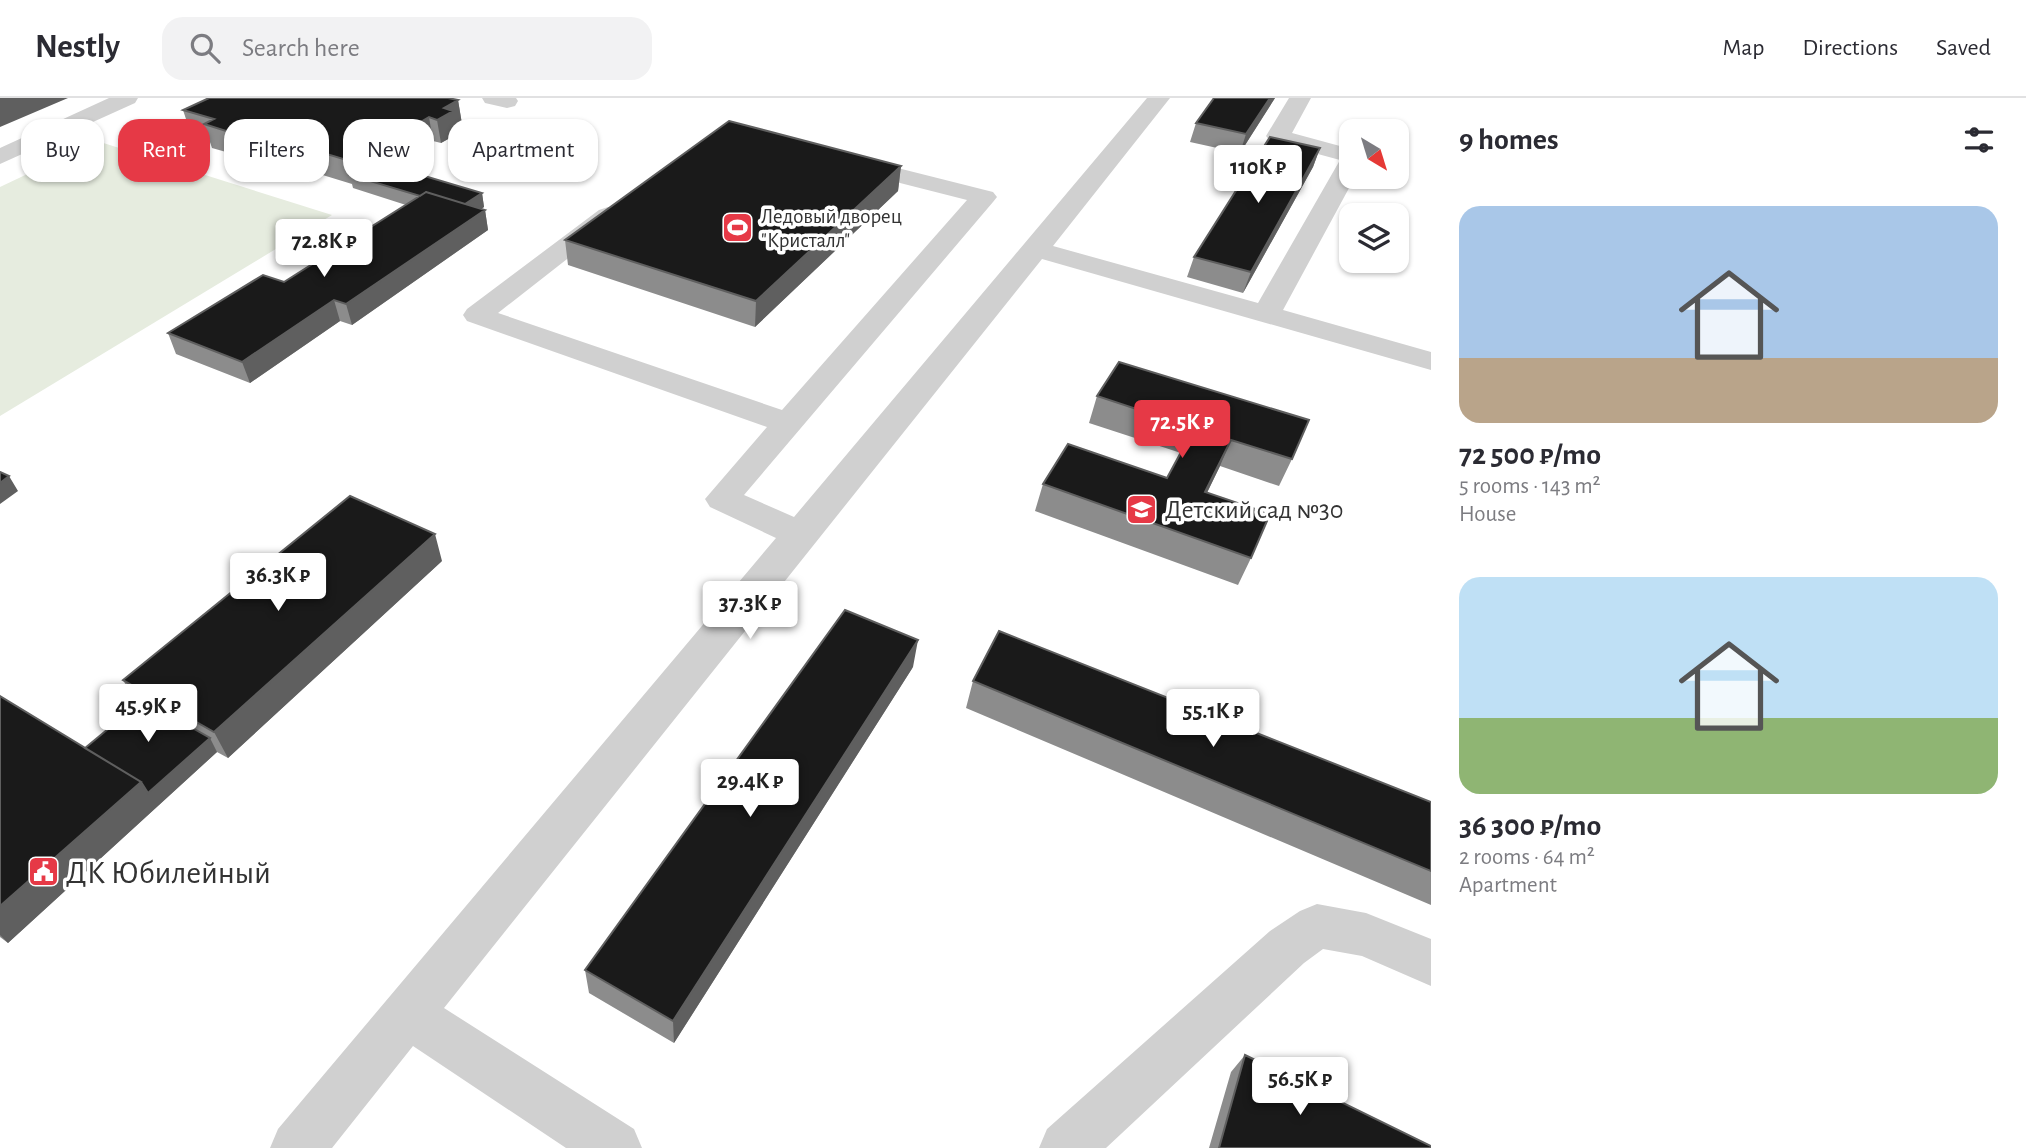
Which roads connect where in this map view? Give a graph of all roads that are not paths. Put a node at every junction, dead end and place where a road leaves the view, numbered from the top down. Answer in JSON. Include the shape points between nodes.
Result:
{"nodes":[{"id":1,"x":128,"y":98,"type":"edge"},
{"id":2,"x":1160,"y":98,"type":"edge"},
{"id":3,"x":1300,"y":98,"type":"edge"},
{"id":4,"x":1339,"y":153,"type":"edge"},
{"id":5,"x":0,"y":157,"type":"edge"},
{"id":6,"x":825,"y":157,"type":"edge"},
{"id":7,"x":1339,"y":183,"type":"edge"},
{"id":8,"x":631,"y":198,"type":"edge"},
{"id":9,"x":1035,"y":248,"type":"junction"},
{"id":10,"x":1266,"y":314,"type":"junction"},
{"id":11,"x":1431,"y":361,"type":"edge"},
{"id":12,"x":788,"y":423,"type":"junction"},
{"id":13,"x":800,"y":534,"type":"junction"},
{"id":14,"x":1431,"y":963,"type":"edge"},
{"id":15,"x":407,"y":1013,"type":"junction"},
{"id":16,"x":297,"y":1148,"type":"edge"},
{"id":17,"x":615,"y":1148,"type":"edge"},
{"id":18,"x":1066,"y":1148,"type":"edge"}],
"edges":[{"from":1,"to":5,"type":"street"},
{"from":2,"to":9,"type":"street"},
{"from":3,"to":4,"type":"street","via":[[1278,136]]},
{"from":6,"to":12,"type":"street","via":[[984,197]]},
{"from":7,"to":10,"type":"street"},
{"from":8,"to":12,"type":"street","via":[[477,315]]},
{"from":9,"to":10,"type":"street"},
{"from":9,"to":13,"type":"street"},
{"from":10,"to":11,"type":"street"},
{"from":12,"to":13,"type":"street","via":[[722,499]]},
{"from":13,"to":15,"type":"street"},
{"from":14,"to":18,"type":"street","via":[[1366,935],[1317,926],[1287,947]]},
{"from":15,"to":16,"type":"street"},
{"from":15,"to":17,"type":"street"}]}
